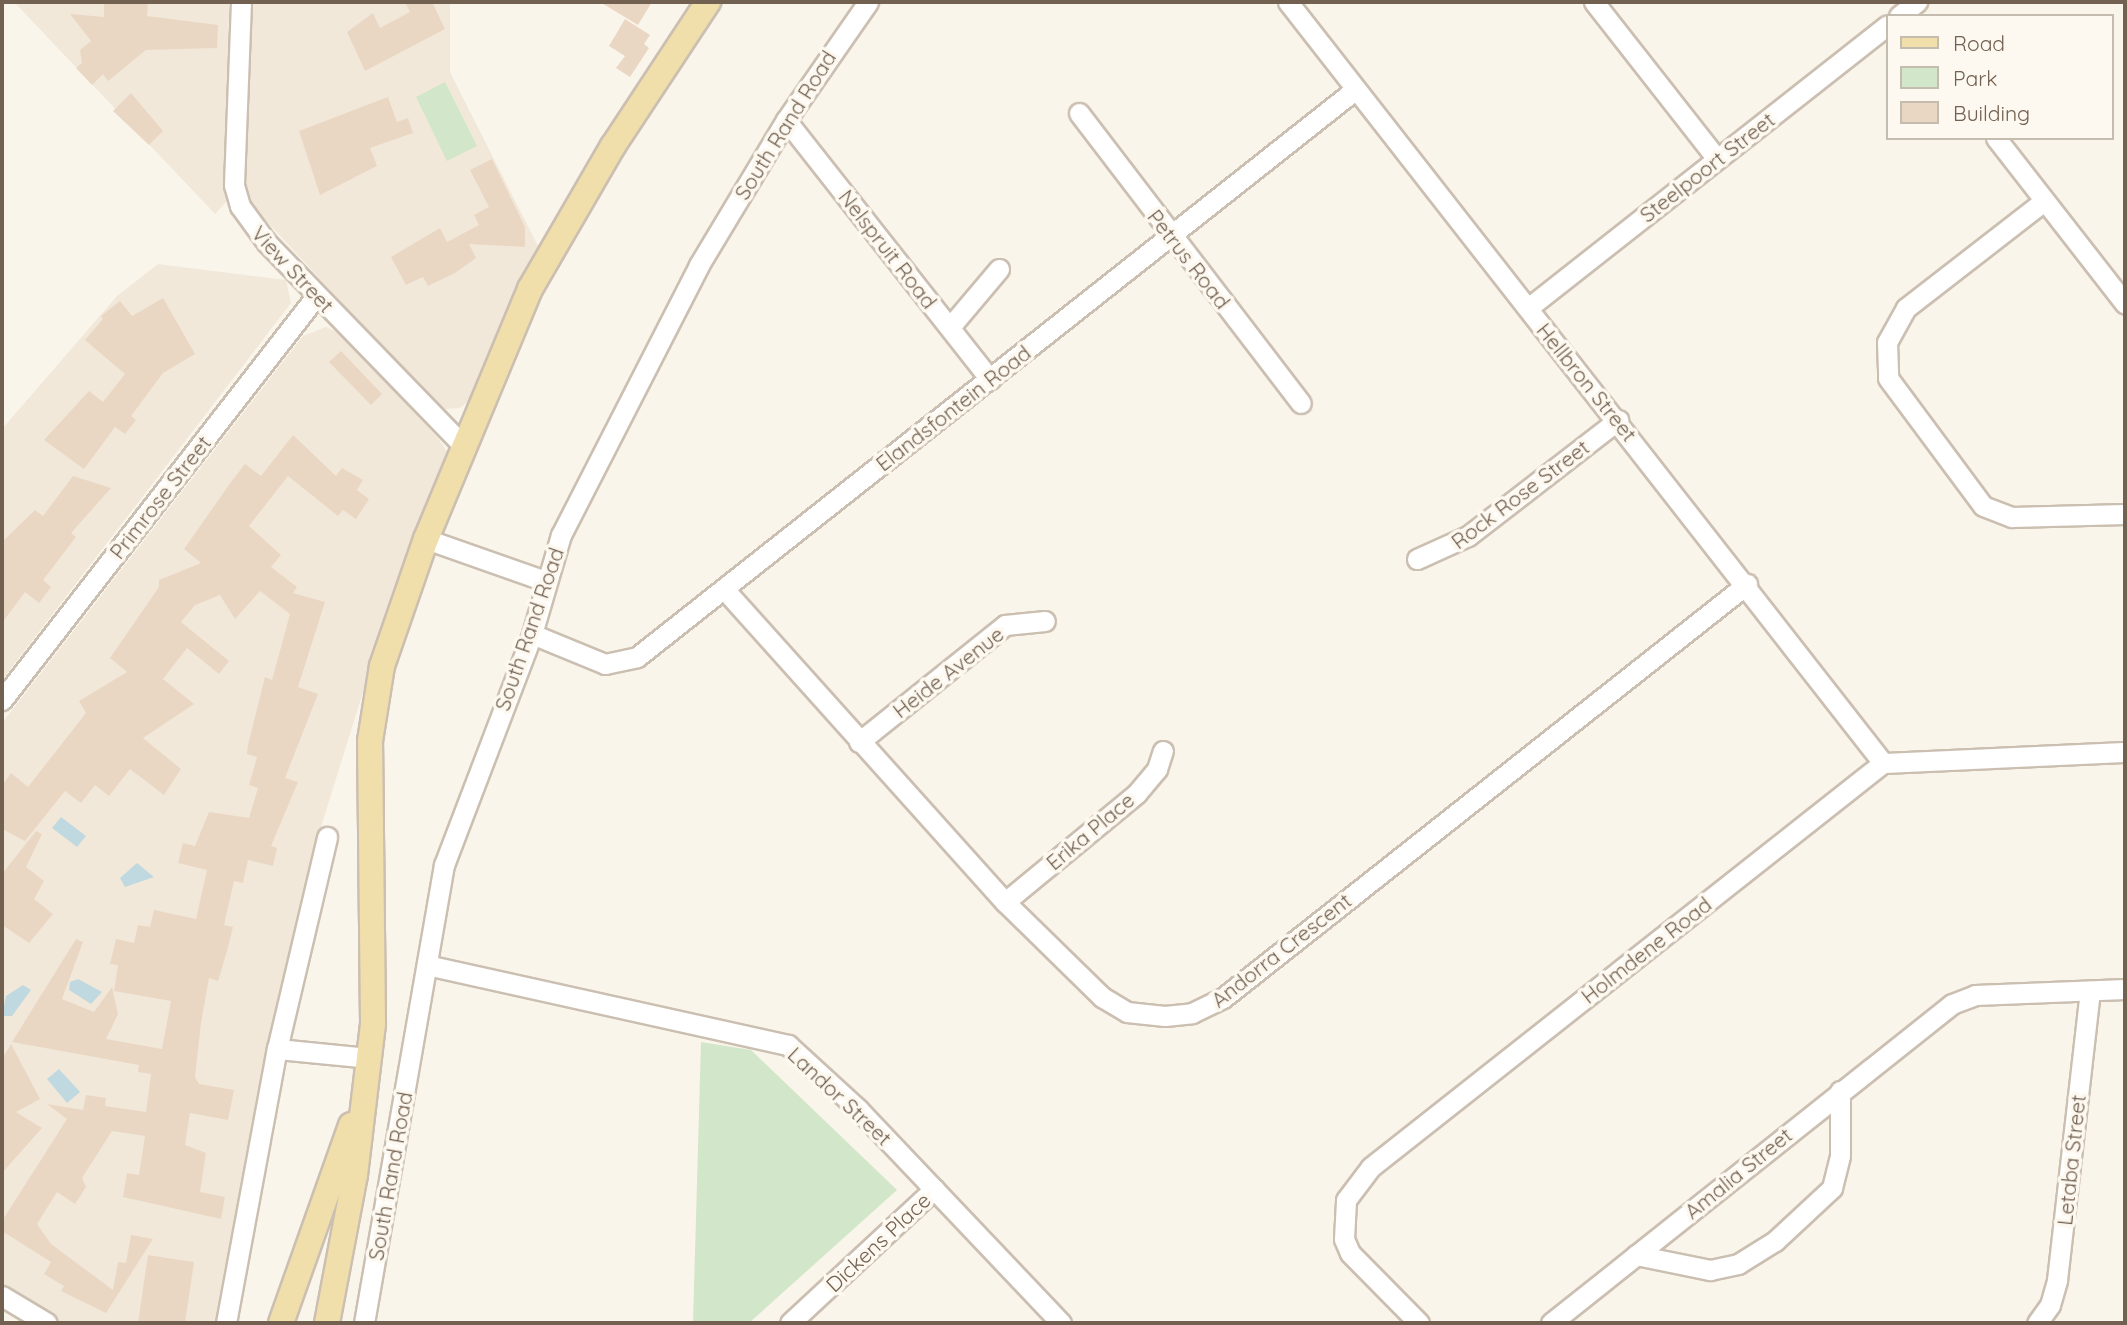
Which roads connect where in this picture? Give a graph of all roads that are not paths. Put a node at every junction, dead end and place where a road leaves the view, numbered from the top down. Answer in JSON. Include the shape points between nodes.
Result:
{"nodes":[{"id":1,"x":241,"y":2,"type":"edge"},
{"id":2,"x":708,"y":2,"type":"edge"},
{"id":3,"x":868,"y":2,"type":"edge"},
{"id":4,"x":1288,"y":2,"type":"edge"},
{"id":5,"x":1594,"y":2,"type":"edge"},
{"id":6,"x":1917,"y":2,"type":"edge"},
{"id":7,"x":1898,"y":14,"type":"edge"},
{"id":8,"x":1885,"y":24,"type":"edge"},
{"id":9,"x":1356,"y":89,"type":"junction"},
{"id":10,"x":1079,"y":113,"type":"dead end"},
{"id":11,"x":786,"y":120,"type":"junction"},
{"id":12,"x":1998,"y":140,"type":"edge"},
{"id":13,"x":1717,"y":159,"type":"junction"},
{"id":14,"x":2044,"y":201,"type":"junction"},
{"id":15,"x":1171,"y":236,"type":"junction"},
{"id":16,"x":999,"y":269,"type":"dead end"},
{"id":17,"x":317,"y":295,"type":"junction"},
{"id":18,"x":2125,"y":304,"type":"edge"},
{"id":19,"x":1528,"y":308,"type":"junction"},
{"id":20,"x":950,"y":327,"type":"junction"},
{"id":21,"x":990,"y":379,"type":"junction"},
{"id":22,"x":1301,"y":403,"type":"dead end"},
{"id":23,"x":1618,"y":420,"type":"junction"},
{"id":24,"x":464,"y":446,"type":"junction"},
{"id":25,"x":2125,"y":514,"type":"edge"},
{"id":26,"x":426,"y":539,"type":"junction"},
{"id":27,"x":1417,"y":559,"type":"dead end"},
{"id":28,"x":545,"y":581,"type":"junction"},
{"id":29,"x":1748,"y":584,"type":"junction"},
{"id":30,"x":724,"y":589,"type":"junction"},
{"id":31,"x":1045,"y":621,"type":"dead end"},
{"id":32,"x":532,"y":634,"type":"junction"},
{"id":33,"x":2,"y":700,"type":"edge"},
{"id":34,"x":859,"y":742,"type":"junction"},
{"id":35,"x":1163,"y":751,"type":"dead end"},
{"id":36,"x":2125,"y":752,"type":"edge"},
{"id":37,"x":1883,"y":763,"type":"junction"},
{"id":38,"x":327,"y":838,"type":"dead end"},
{"id":39,"x":1005,"y":902,"type":"junction"},
{"id":40,"x":427,"y":965,"type":"junction"},
{"id":41,"x":2125,"y":989,"type":"edge"},
{"id":42,"x":2090,"y":991,"type":"junction"},
{"id":43,"x":277,"y":1049,"type":"junction"},
{"id":44,"x":369,"y":1058,"type":"junction"},
{"id":45,"x":363,"y":1091,"type":"junction"},
{"id":46,"x":1840,"y":1091,"type":"junction"},
{"id":47,"x":934,"y":1189,"type":"junction"},
{"id":48,"x":1636,"y":1255,"type":"junction"},
{"id":49,"x":2,"y":1296,"type":"edge"},
{"id":50,"x":47,"y":1323,"type":"edge"},
{"id":51,"x":226,"y":1323,"type":"edge"},
{"id":52,"x":281,"y":1323,"type":"edge"},
{"id":53,"x":327,"y":1323,"type":"edge"},
{"id":54,"x":364,"y":1323,"type":"edge"},
{"id":55,"x":790,"y":1323,"type":"edge"},
{"id":56,"x":1061,"y":1323,"type":"edge"},
{"id":57,"x":1419,"y":1323,"type":"edge"},
{"id":58,"x":1551,"y":1323,"type":"edge"},
{"id":59,"x":2037,"y":1323,"type":"edge"}],
"edges":[{"from":1,"to":17,"type":"street","name":"View Street","via":[[236,195],[254,228]]},
{"from":2,"to":24,"type":"main road","name":"South Rand Road","via":[[546,260]]},
{"from":3,"to":11,"type":"street","name":"South Rand Road"},
{"from":4,"to":9,"type":"street","name":"Hellbron Street"},
{"from":5,"to":13,"type":"street"},
{"from":6,"to":7,"type":"street","name":"Steelpoort Street"},
{"from":8,"to":13,"type":"street","name":"Steelpoort Street"},
{"from":9,"to":15,"type":"street","name":"Elandsfontein Road"},
{"from":9,"to":19,"type":"street","name":"Hellbron Street"},
{"from":10,"to":15,"type":"street","name":"Petrus Road"},
{"from":11,"to":20,"type":"street","name":"Nelspruit Road"},
{"from":11,"to":28,"type":"street","name":"South Rand Road","via":[[699,265],[615,422]]},
{"from":12,"to":14,"type":"street"},
{"from":13,"to":19,"type":"street","name":"Steelpoort Street"},
{"from":14,"to":18,"type":"street"},
{"from":14,"to":25,"type":"street","via":[[1906,308],[1887,342],[1888,378],[1983,506],[2012,517]]},
{"from":15,"to":21,"type":"street","name":"Elandsfontein Road"},
{"from":15,"to":22,"type":"street","name":"Petrus Road"},
{"from":16,"to":20,"type":"street"},
{"from":17,"to":24,"type":"street","name":"View Street"},
{"from":17,"to":33,"type":"street","name":"Primrose Street"},
{"from":19,"to":23,"type":"street","name":"Hellbron Street"},
{"from":20,"to":21,"type":"street","name":"Nelspruit Road"},
{"from":21,"to":30,"type":"street","name":"Elandsfontein Road"},
{"from":23,"to":27,"type":"street","name":"Rock Rose Street","via":[[1468,536]]},
{"from":23,"to":29,"type":"street","name":"Hellbron Street"},
{"from":24,"to":26,"type":"main road","name":"South Rand Road"},
{"from":26,"to":28,"type":"street"},
{"from":26,"to":44,"type":"main road","name":"South Rand Road","via":[[382,666],[370,741],[376,950]]},
{"from":28,"to":32,"type":"street","name":"South Rand Road"},
{"from":29,"to":37,"type":"street","name":"Hellbron Street"},
{"from":29,"to":39,"type":"street","name":"Andorra Crescent","via":[[1207,1008],[1152,1016],[1113,1004]]},
{"from":30,"to":32,"type":"street","name":"Elandsfontein Road","via":[[628,663],[605,664]]},
{"from":30,"to":34,"type":"street","name":"Andorra Crescent"},
{"from":31,"to":34,"type":"street","name":"Heide Avenue","via":[[1005,625]]},
{"from":32,"to":40,"type":"street","name":"South Rand Road","via":[[452,837]]},
{"from":34,"to":39,"type":"street","name":"Andorra Crescent"},
{"from":35,"to":39,"type":"street","name":"Erika Place","via":[[1157,769],[1137,793]]},
{"from":36,"to":37,"type":"street"},
{"from":37,"to":57,"type":"street","name":"Holmdene Road","via":[[1352,1187],[1343,1208],[1346,1245]]},
{"from":38,"to":43,"type":"street"},
{"from":40,"to":47,"type":"street","name":"Landor Street","via":[[788,1045]]},
{"from":40,"to":54,"type":"street","name":"South Rand Road"},
{"from":41,"to":42,"type":"street","name":"Amalia Street"},
{"from":42,"to":46,"type":"street","name":"Amalia Street","via":[[1964,998]]},
{"from":42,"to":59,"type":"street","name":"Letaba Street","via":[[2057,1280],[2050,1305]]},
{"from":43,"to":44,"type":"street"},
{"from":43,"to":51,"type":"street"},
{"from":44,"to":45,"type":"main road","name":"South Rand Road"},
{"from":45,"to":52,"type":"main road","name":"South Rand Road"},
{"from":45,"to":53,"type":"main road","name":"South Rand Road","via":[[355,1175]]},
{"from":46,"to":48,"type":"street","name":"Amalia Street"},
{"from":46,"to":48,"type":"street","via":[[1840,1156],[1832,1188],[1775,1241],[1738,1264],[1710,1270]]},
{"from":47,"to":55,"type":"street","name":"Dickens Place"},
{"from":47,"to":56,"type":"street","name":"Landor Street"},
{"from":48,"to":58,"type":"street","name":"Amalia Street"},
{"from":49,"to":50,"type":"street"}]}
